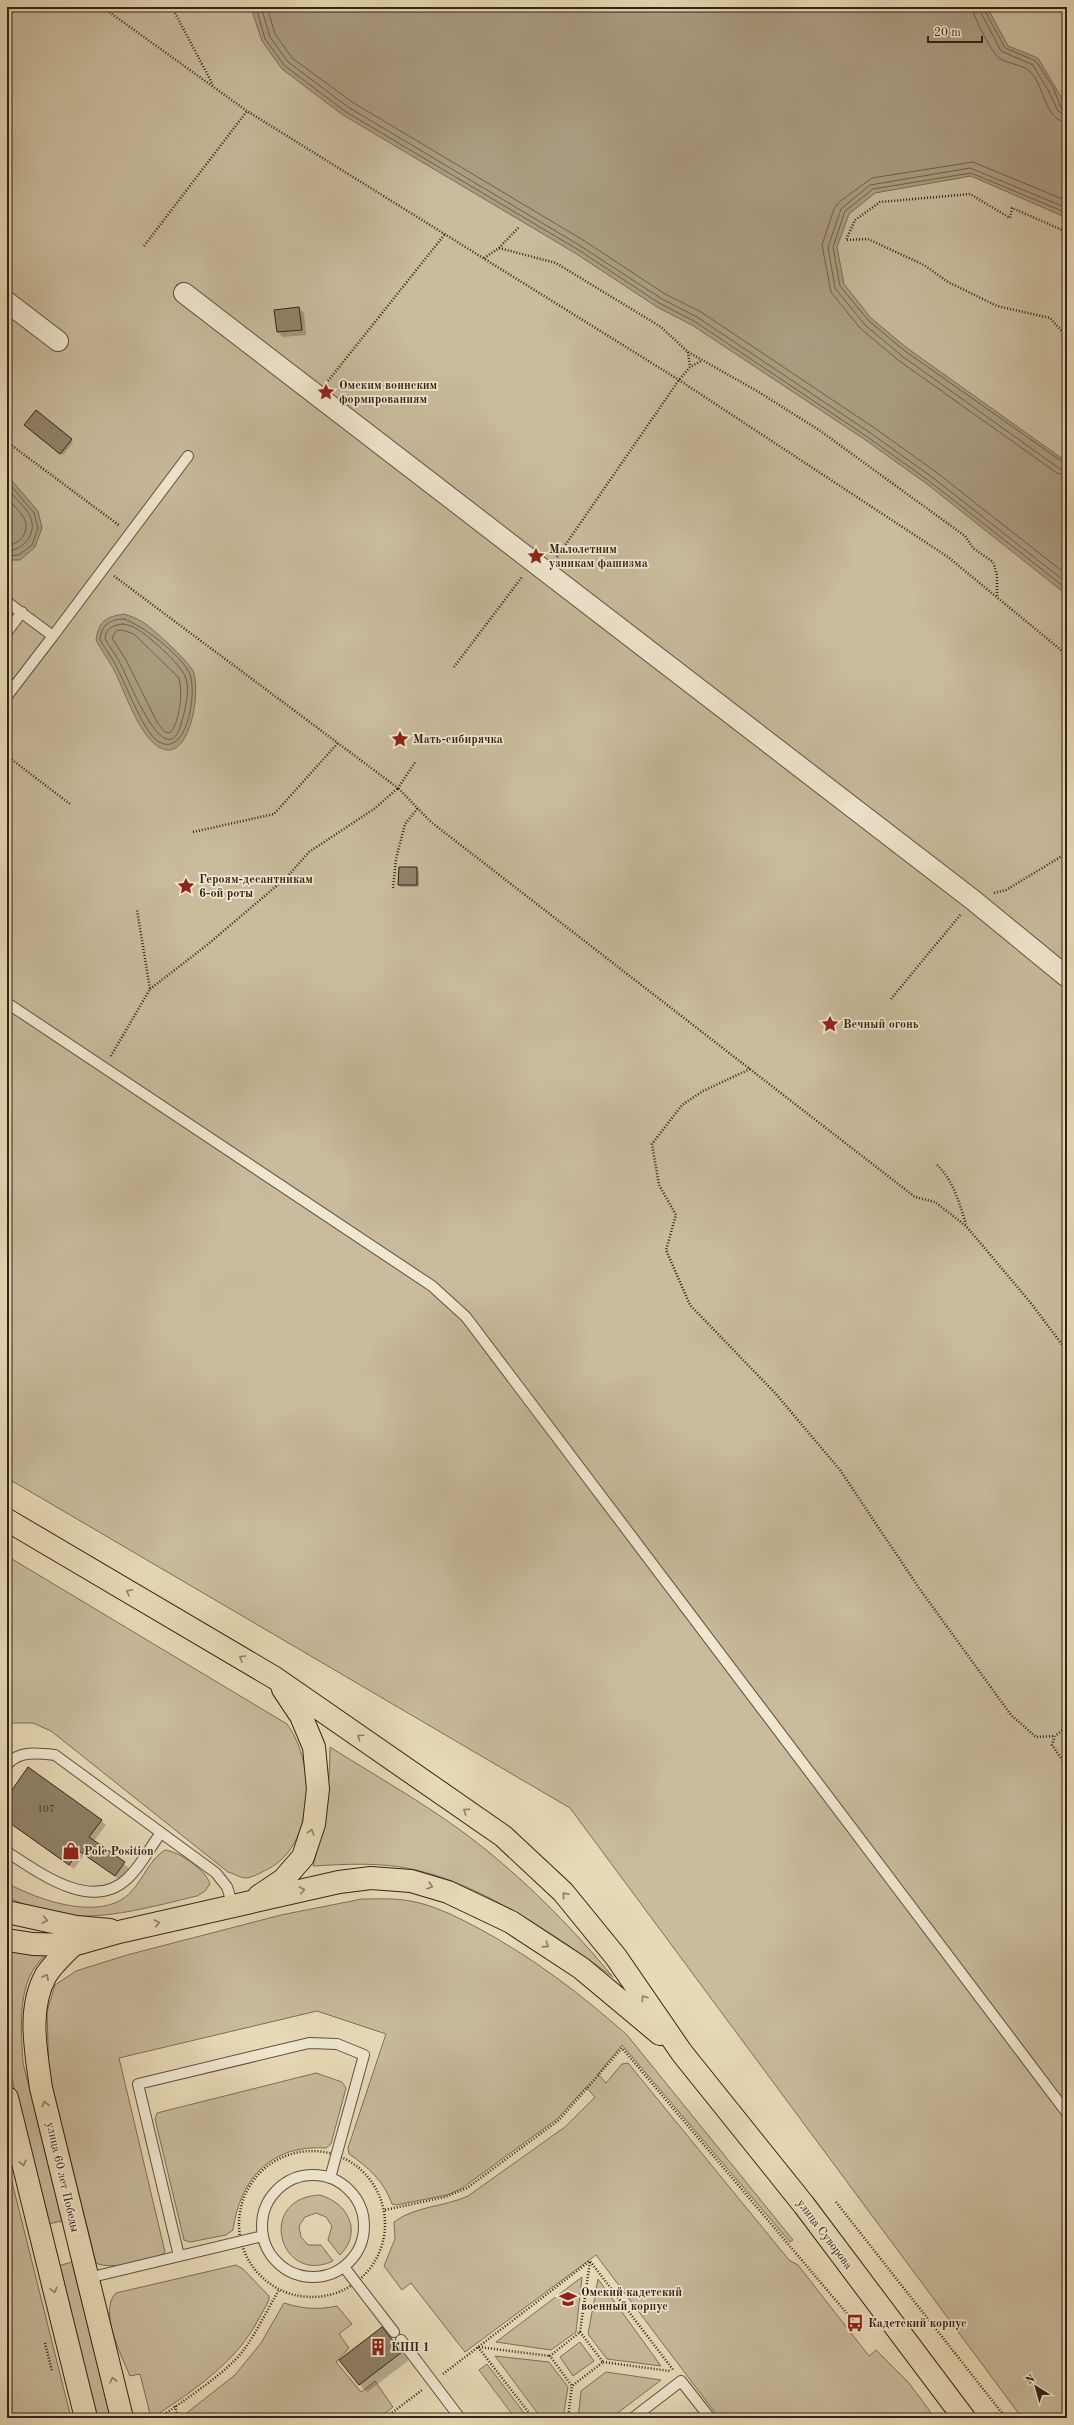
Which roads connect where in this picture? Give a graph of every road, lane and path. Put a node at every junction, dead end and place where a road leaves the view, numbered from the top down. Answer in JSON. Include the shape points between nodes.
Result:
{"nodes":[{"id":1,"x":102,"y":7,"type":"edge"},
{"id":2,"x":175,"y":7,"type":"edge"},
{"id":3,"x":214,"y":86,"type":"junction"},
{"id":4,"x":247,"y":111,"type":"junction"},
{"id":5,"x":519,"y":227,"type":"dead end"},
{"id":6,"x":1067,"y":232,"type":"edge"},
{"id":7,"x":445,"y":234,"type":"junction"},
{"id":8,"x":144,"y":246,"type":"dead end"},
{"id":9,"x":499,"y":248,"type":"junction"},
{"id":10,"x":484,"y":258,"type":"junction"},
{"id":11,"x":184,"y":293,"type":"dead end"},
{"id":12,"x":7,"y":302,"type":"edge"},
{"id":13,"x":1067,"y":337,"type":"edge"},
{"id":14,"x":58,"y":341,"type":"dead end"},
{"id":15,"x":688,"y":352,"type":"junction"},
{"id":16,"x":701,"y":361,"type":"junction"},
{"id":17,"x":690,"y":367,"type":"junction"},
{"id":18,"x":679,"y":380,"type":"junction"},
{"id":19,"x":318,"y":394,"type":"junction"},
{"id":20,"x":7,"y":442,"type":"edge"},
{"id":21,"x":188,"y":456,"type":"dead end"},
{"id":22,"x":130,"y":534,"type":"junction"},
{"id":23,"x":540,"y":567,"type":"junction"},
{"id":24,"x":104,"y":569,"type":"junction"},
{"id":25,"x":997,"y":597,"type":"junction"},
{"id":26,"x":7,"y":602,"type":"edge"},
{"id":27,"x":22,"y":612,"type":"junction"},
{"id":28,"x":7,"y":632,"type":"edge"},
{"id":29,"x":53,"y":636,"type":"junction"},
{"id":30,"x":1067,"y":655,"type":"edge"},
{"id":31,"x":454,"y":667,"type":"dead end"},
{"id":32,"x":7,"y":696,"type":"edge"},
{"id":33,"x":338,"y":743,"type":"junction"},
{"id":34,"x":7,"y":756,"type":"edge"},
{"id":35,"x":416,"y":761,"type":"dead end"},
{"id":36,"x":398,"y":788,"type":"junction"},
{"id":37,"x":70,"y":804,"type":"dead end"},
{"id":38,"x":418,"y":808,"type":"junction"},
{"id":39,"x":193,"y":832,"type":"dead end"},
{"id":40,"x":393,"y":888,"type":"dead end"},
{"id":41,"x":137,"y":910,"type":"dead end"},
{"id":42,"x":1067,"y":977,"type":"edge"},
{"id":43,"x":150,"y":989,"type":"junction"},
{"id":44,"x":7,"y":1003,"type":"edge"},
{"id":45,"x":104,"y":1069,"type":"junction"},
{"id":46,"x":750,"y":1069,"type":"junction"},
{"id":47,"x":937,"y":1164,"type":"dead end"},
{"id":48,"x":966,"y":1226,"type":"junction"},
{"id":49,"x":1067,"y":1351,"type":"edge"},
{"id":50,"x":7,"y":1520,"type":"edge"},
{"id":51,"x":275,"y":1678,"type":"junction"},
{"id":52,"x":1067,"y":1727,"type":"edge"},
{"id":53,"x":1054,"y":1736,"type":"junction"},
{"id":54,"x":7,"y":1765,"type":"edge"},
{"id":55,"x":1067,"y":1767,"type":"edge"},
{"id":56,"x":161,"y":1833,"type":"junction"},
{"id":57,"x":7,"y":1852,"type":"edge"},
{"id":58,"x":242,"y":1903,"type":"junction"},
{"id":59,"x":7,"y":1912,"type":"edge"},
{"id":60,"x":119,"y":1932,"type":"junction"},
{"id":61,"x":7,"y":1940,"type":"edge"},
{"id":62,"x":73,"y":1945,"type":"junction"},
{"id":63,"x":682,"y":2053,"type":"junction"},
{"id":64,"x":7,"y":2098,"type":"edge"},
{"id":65,"x":1067,"y":2113,"type":"edge"},
{"id":66,"x":336,"y":2155,"type":"junction"},
{"id":67,"x":330,"y":2178,"type":"junction"},
{"id":68,"x":836,"y":2202,"type":"dead end"},
{"id":69,"x":385,"y":2210,"type":"junction"},
{"id":70,"x":263,"y":2236,"type":"junction"},
{"id":71,"x":77,"y":2239,"type":"junction"},
{"id":72,"x":241,"y":2242,"type":"junction"},
{"id":73,"x":43,"y":2247,"type":"junction"},
{"id":74,"x":179,"y":2256,"type":"junction"},
{"id":75,"x":590,"y":2261,"type":"junction"},
{"id":76,"x":344,"y":2267,"type":"junction"},
{"id":77,"x":88,"y":2278,"type":"junction"},
{"id":78,"x":357,"y":2283,"type":"junction"},
{"id":79,"x":278,"y":2290,"type":"junction"},
{"id":80,"x":855,"y":2323,"type":"dead end"},
{"id":81,"x":394,"y":2332,"type":"dead end"},
{"id":82,"x":580,"y":2332,"type":"junction"},
{"id":83,"x":401,"y":2340,"type":"dead end"},
{"id":84,"x":478,"y":2347,"type":"junction"},
{"id":85,"x":550,"y":2356,"type":"junction"},
{"id":86,"x":603,"y":2362,"type":"junction"},
{"id":87,"x":675,"y":2372,"type":"junction"},
{"id":88,"x":681,"y":2381,"type":"junction"},
{"id":89,"x":432,"y":2382,"type":"junction"},
{"id":90,"x":572,"y":2386,"type":"junction"},
{"id":91,"x":175,"y":2406,"type":"junction"},
{"id":92,"x":86,"y":2418,"type":"edge"},
{"id":93,"x":122,"y":2418,"type":"edge"},
{"id":94,"x":159,"y":2418,"type":"edge"},
{"id":95,"x":178,"y":2418,"type":"edge"},
{"id":96,"x":385,"y":2418,"type":"edge"},
{"id":97,"x":460,"y":2418,"type":"edge"},
{"id":98,"x":532,"y":2418,"type":"edge"},
{"id":99,"x":568,"y":2418,"type":"edge"},
{"id":100,"x":633,"y":2418,"type":"edge"},
{"id":101,"x":710,"y":2418,"type":"edge"},
{"id":102,"x":964,"y":2418,"type":"edge"},
{"id":103,"x":1006,"y":2418,"type":"edge"}],
"edges":[{"from":1,"to":3,"type":"path"},
{"from":2,"to":3,"type":"path","via":[[175,13]]},
{"from":3,"to":4,"type":"path"},
{"from":4,"to":7,"type":"path"},
{"from":4,"to":8,"type":"path"},
{"from":5,"to":9,"type":"path"},
{"from":6,"to":13,"type":"path","via":[[1012,208],[1010,218],[970,194],[880,202],[855,220],[846,240],[868,239],[924,265],[948,282],[998,306],[1050,318]]},
{"from":7,"to":10,"type":"path"},
{"from":7,"to":19,"type":"path"},
{"from":9,"to":10,"type":"path"},
{"from":9,"to":15,"type":"path","via":[[556,262],[661,327]]},
{"from":10,"to":18,"type":"path"},
{"from":11,"to":19,"type":"street"},
{"from":12,"to":14,"type":"street"},
{"from":15,"to":16,"type":"path"},
{"from":15,"to":17,"type":"path"},
{"from":16,"to":17,"type":"path"},
{"from":16,"to":25,"type":"path","via":[[757,391],[819,430],[966,536],[973,548],[993,562],[997,575]]},
{"from":17,"to":18,"type":"path"},
{"from":18,"to":23,"type":"path"},
{"from":18,"to":25,"type":"path","via":[[948,557]]},
{"from":19,"to":23,"type":"street"},
{"from":20,"to":22,"type":"path"},
{"from":21,"to":22,"type":"lane"},
{"from":22,"to":24,"type":"lane"},
{"from":23,"to":31,"type":"path"},
{"from":23,"to":42,"type":"street","via":[[973,900]]},
{"from":24,"to":29,"type":"lane"},
{"from":24,"to":33,"type":"path"},
{"from":25,"to":30,"type":"path"},
{"from":26,"to":27,"type":"lane"},
{"from":27,"to":28,"type":"lane"},
{"from":27,"to":29,"type":"lane"},
{"from":29,"to":32,"type":"lane"},
{"from":33,"to":36,"type":"path"},
{"from":33,"to":39,"type":"path","via":[[274,814]]},
{"from":34,"to":37,"type":"path"},
{"from":35,"to":36,"type":"path"},
{"from":36,"to":38,"type":"path"},
{"from":36,"to":43,"type":"path","via":[[374,809],[309,852],[287,877]]},
{"from":38,"to":40,"type":"path","via":[[404,824]]},
{"from":38,"to":46,"type":"path","via":[[431,822]]},
{"from":41,"to":43,"type":"path"},
{"from":43,"to":45,"type":"path"},
{"from":44,"to":45,"type":"lane"},
{"from":45,"to":65,"type":"lane","via":[[432,1286],[466,1317]]},
{"from":46,"to":48,"type":"path","via":[[915,1197],[935,1202]]},
{"from":46,"to":53,"type":"path","via":[[703,1091],[682,1105],[652,1144],[658,1185],[676,1215],[666,1250],[690,1305],[776,1394],[840,1470],[919,1588],[1011,1715],[1036,1737]]},
{"from":47,"to":48,"type":"path","via":[[954,1187]]},
{"from":48,"to":49,"type":"path","via":[[1030,1302]]},
{"from":51,"to":50,"type":"main road","one_way":true},
{"from":58,"to":51,"type":"main road","one_way":true,"via":[[283,1880],[303,1857],[314,1824],[318,1789],[314,1747],[301,1716]]},
{"from":63,"to":51,"type":"main road","one_way":true,"via":[[616,1957],[563,1892],[503,1836]]},
{"from":52,"to":53,"type":"path"},
{"from":53,"to":55,"type":"path","via":[[1052,1745]]},
{"from":54,"to":56,"type":"lane","via":[[10,1761],[31,1752],[55,1755]]},
{"from":56,"to":57,"type":"lane","via":[[128,1878],[109,1890],[86,1892],[50,1879]]},
{"from":56,"to":58,"type":"lane","via":[[216,1873]]},
{"from":60,"to":58,"type":"main road","one_way":true},
{"from":58,"to":63,"type":"main road","one_way":true,"via":[[339,1882],[371,1878],[412,1881],[448,1892],[511,1922],[581,1968]]},
{"from":59,"to":60,"type":"main road","one_way":true,"via":[[76,1927]]},
{"from":60,"to":62,"type":"main road"},
{"from":61,"to":62,"type":"main road","via":[[33,1944]]},
{"from":71,"to":62,"type":"main road","name":"улица 60 лет Победы","one_way":true,"via":[[41,2088],[35,2021],[38,1994],[47,1974]]},
{"from":63,"to":102,"type":"main road","name":"улица Суворова","via":[[804,2205]]},
{"from":64,"to":73,"type":"main road","one_way":true},
{"from":66,"to":67,"type":"lane"},
{"from":66,"to":69,"type":"path","via":[[362,2170],[373,2182]]},
{"from":66,"to":72,"type":"path","via":[[322,2151],[294,2153],[268,2166],[258,2175],[243,2199],[239,2228]]},
{"from":66,"to":74,"type":"lane","via":[[364,2055],[337,2044],[309,2043],[138,2084]]},
{"from":67,"to":70,"type":"lane","via":[[315,2175],[285,2183],[274,2193],[266,2206],[262,2221]]},
{"from":67,"to":76,"type":"lane","via":[[344,2185],[355,2196],[363,2218],[362,2241],[355,2256]]},
{"from":68,"to":103,"type":"path"},
{"from":69,"to":78,"type":"path","via":[[386,2223],[381,2250],[375,2263]]},
{"from":69,"to":80,"type":"path","via":[[445,2197],[467,2188],[559,2120],[622,2048]]},
{"from":70,"to":72,"type":"lane"},
{"from":70,"to":76,"type":"lane","via":[[276,2262],[288,2272],[317,2278]]},
{"from":71,"to":73,"type":"main road"},
{"from":71,"to":77,"type":"main road","name":"улица 60 лет Победы"},
{"from":72,"to":74,"type":"lane"},
{"from":72,"to":79,"type":"path","via":[[258,2275]]},
{"from":73,"to":92,"type":"main road","one_way":true},
{"from":74,"to":77,"type":"lane"},
{"from":75,"to":82,"type":"path"},
{"from":75,"to":84,"type":"path"},
{"from":75,"to":87,"type":"path"},
{"from":76,"to":78,"type":"lane"},
{"from":93,"to":77,"type":"main road","name":"улица 60 лет Победы","one_way":true},
{"from":78,"to":79,"type":"path","via":[[345,2290],[319,2298],[292,2295]]},
{"from":78,"to":81,"type":"lane"},
{"from":79,"to":91,"type":"path","via":[[242,2352]]},
{"from":82,"to":85,"type":"path"},
{"from":82,"to":86,"type":"path"},
{"from":83,"to":89,"type":"lane"},
{"from":84,"to":85,"type":"path"},
{"from":84,"to":89,"type":"path"},
{"from":84,"to":98,"type":"path"},
{"from":85,"to":90,"type":"path"},
{"from":86,"to":87,"type":"path"},
{"from":86,"to":90,"type":"path"},
{"from":87,"to":88,"type":"path"},
{"from":88,"to":100,"type":"lane"},
{"from":88,"to":101,"type":"lane"},
{"from":89,"to":96,"type":"path"},
{"from":89,"to":97,"type":"lane"},
{"from":90,"to":99,"type":"path"},
{"from":91,"to":94,"type":"path"},
{"from":91,"to":95,"type":"path"}]}
